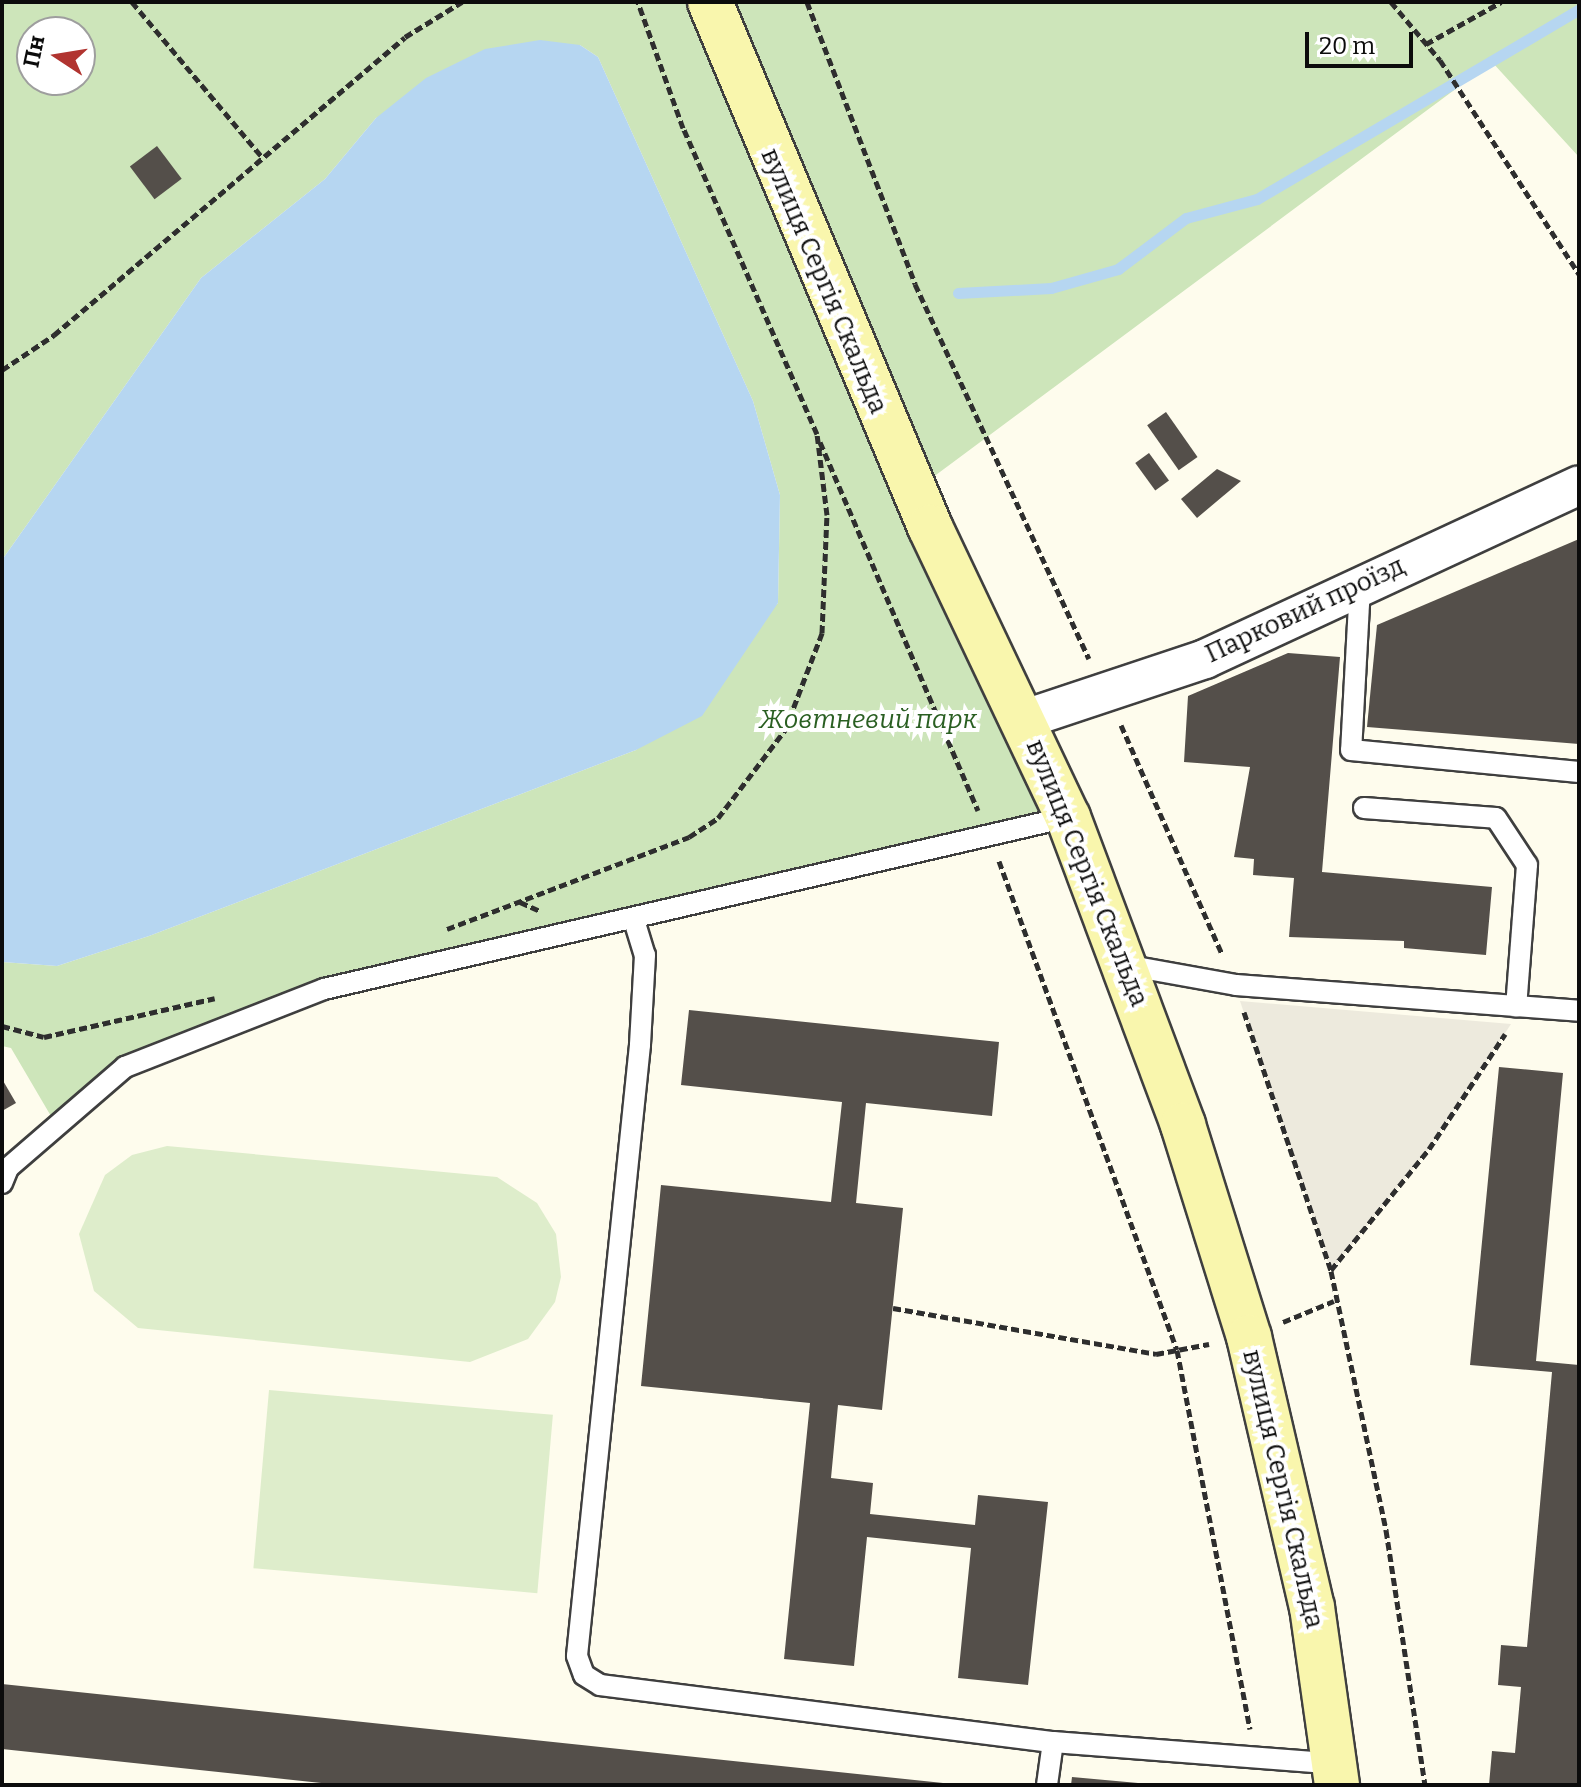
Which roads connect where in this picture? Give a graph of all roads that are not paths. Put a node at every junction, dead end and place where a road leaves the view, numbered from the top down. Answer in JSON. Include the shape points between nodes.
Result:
{"nodes":[{"id":1,"x":710,"y":2,"type":"edge"},
{"id":2,"x":1579,"y":485,"type":"edge"},
{"id":3,"x":1360,"y":586,"type":"junction"},
{"id":4,"x":1025,"y":719,"type":"junction"},
{"id":5,"x":1579,"y":772,"type":"edge"},
{"id":6,"x":1364,"y":808,"type":"dead end"},
{"id":7,"x":1068,"y":817,"type":"junction"},
{"id":8,"x":634,"y":920,"type":"junction"},
{"id":9,"x":1125,"y":965,"type":"junction"},
{"id":10,"x":1516,"y":1007,"type":"junction"},
{"id":11,"x":1579,"y":1011,"type":"edge"},
{"id":12,"x":2,"y":1183,"type":"edge"},
{"id":13,"x":1053,"y":1742,"type":"junction"},
{"id":14,"x":1337,"y":1775,"type":"edge"},
{"id":15,"x":1047,"y":1785,"type":"edge"}],
"edges":[{"from":1,"to":4,"type":"main road","name":"вулиця Сергія Скальда","via":[[930,527]]},
{"from":2,"to":3,"type":"street","name":"Парковий проїзд"},
{"from":3,"to":4,"type":"street","name":"Парковий проїзд","via":[[1205,659]]},
{"from":3,"to":5,"type":"lane","via":[[1351,750]]},
{"from":4,"to":7,"type":"main road","name":"вулиця Сергія Скальда"},
{"from":6,"to":10,"type":"lane","via":[[1496,818],[1527,865]]},
{"from":7,"to":8,"type":"lane"},
{"from":7,"to":9,"type":"main road","name":"вулиця Сергія Скальда"},
{"from":8,"to":12,"type":"lane","via":[[324,989],[125,1067],[8,1168]]},
{"from":8,"to":13,"type":"lane","via":[[645,955],[641,1030],[577,1656],[584,1675],[611,1687]]},
{"from":9,"to":10,"type":"lane","via":[[1236,985]]},
{"from":9,"to":14,"type":"main road","name":"вулиця Сергія Скальда","via":[[1249,1337],[1312,1607]]},
{"from":10,"to":11,"type":"lane"},
{"from":13,"to":14,"type":"lane","via":[[1256,1758]]},
{"from":13,"to":15,"type":"lane"}]}
